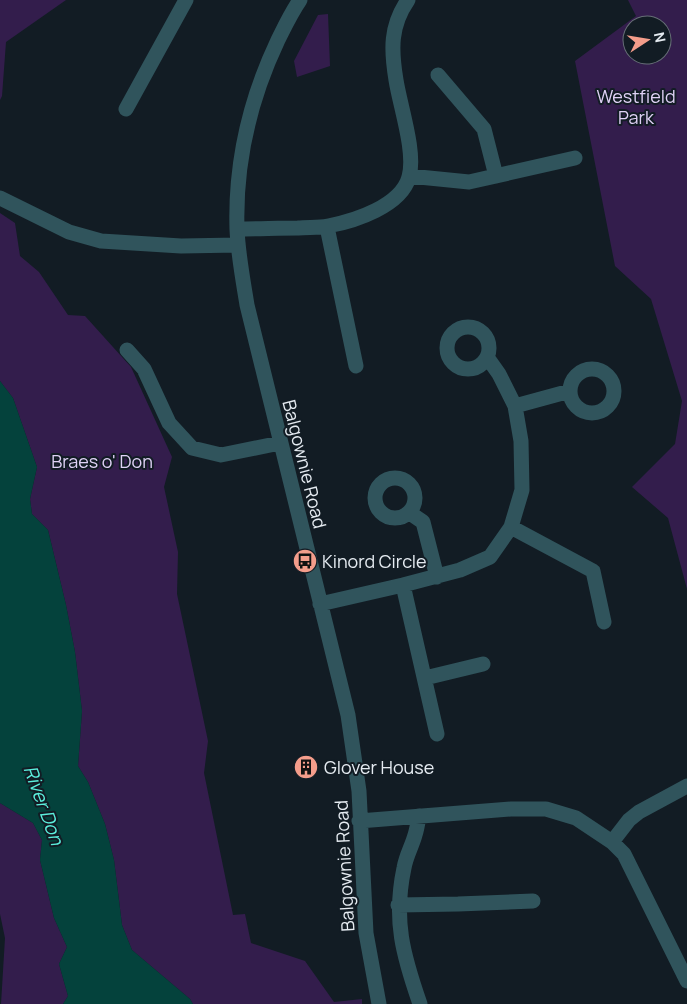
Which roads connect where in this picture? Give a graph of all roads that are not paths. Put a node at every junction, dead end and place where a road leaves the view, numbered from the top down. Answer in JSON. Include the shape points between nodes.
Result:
{"nodes":[{"id":1,"x":186,"y":0,"type":"edge"},
{"id":2,"x":300,"y":0,"type":"edge"},
{"id":3,"x":408,"y":0,"type":"edge"},
{"id":4,"x":438,"y":75,"type":"dead end"},
{"id":5,"x":126,"y":109,"type":"dead end"},
{"id":6,"x":574,"y":158,"type":"dead end"},
{"id":7,"x":409,"y":176,"type":"junction"},
{"id":8,"x":496,"y":176,"type":"junction"},
{"id":9,"x":0,"y":198,"type":"edge"},
{"id":10,"x":327,"y":227,"type":"junction"},
{"id":11,"x":237,"y":229,"type":"junction"},
{"id":12,"x":238,"y":245,"type":"junction"},
{"id":13,"x":127,"y":350,"type":"dead end"},
{"id":14,"x":487,"y":357,"type":"dead end"},
{"id":15,"x":356,"y":366,"type":"dead end"},
{"id":16,"x":570,"y":391,"type":"dead end"},
{"id":17,"x":515,"y":406,"type":"junction"},
{"id":18,"x":280,"y":443,"type":"junction"},
{"id":19,"x":410,"y":512,"type":"dead end"},
{"id":20,"x":511,"y":527,"type":"junction"},
{"id":21,"x":437,"y":576,"type":"junction"},
{"id":22,"x":403,"y":585,"type":"junction"},
{"id":23,"x":320,"y":604,"type":"junction"},
{"id":24,"x":604,"y":622,"type":"dead end"},
{"id":25,"x":483,"y":664,"type":"dead end"},
{"id":26,"x":424,"y":678,"type":"junction"},
{"id":27,"x":437,"y":734,"type":"dead end"},
{"id":28,"x":687,"y":786,"type":"edge"},
{"id":29,"x":419,"y":816,"type":"junction"},
{"id":30,"x":359,"y":821,"type":"junction"},
{"id":31,"x":612,"y":842,"type":"junction"},
{"id":32,"x":533,"y":900,"type":"dead end"},
{"id":33,"x":398,"y":905,"type":"junction"},
{"id":34,"x":687,"y":981,"type":"edge"},
{"id":35,"x":379,"y":1004,"type":"edge"},
{"id":36,"x":420,"y":1004,"type":"edge"}],
"edges":[{"from":1,"to":5,"type":"street"},
{"from":2,"to":11,"type":"street","name":"Balgownie Road","via":[[266,66],[248,123],[241,161]]},
{"from":3,"to":7,"type":"street","via":[[394,30],[392,55],[410,154]]},
{"from":4,"to":8,"type":"street","via":[[484,129]]},
{"from":6,"to":8,"type":"street"},
{"from":7,"to":8,"type":"street","via":[[469,182]]},
{"from":7,"to":10,"type":"street","via":[[398,196],[373,211]]},
{"from":9,"to":12,"type":"street","via":[[69,232],[101,241],[182,246]]},
{"from":10,"to":11,"type":"street"},
{"from":10,"to":15,"type":"street"},
{"from":11,"to":12,"type":"street","name":"Balgownie Road"},
{"from":12,"to":18,"type":"street","name":"Balgownie Road","via":[[247,305]]},
{"from":13,"to":18,"type":"street","via":[[144,369],[169,423],[192,448],[221,456]]},
{"from":14,"to":17,"type":"street"},
{"from":16,"to":17,"type":"street"},
{"from":17,"to":20,"type":"street","via":[[521,441],[522,490]]},
{"from":18,"to":23,"type":"street","name":"Balgownie Road"},
{"from":19,"to":21,"type":"street","via":[[423,522]]},
{"from":20,"to":21,"type":"street","via":[[490,557]]},
{"from":20,"to":24,"type":"street","via":[[593,571]]},
{"from":21,"to":22,"type":"street"},
{"from":22,"to":23,"type":"street"},
{"from":22,"to":26,"type":"street"},
{"from":23,"to":30,"type":"street","name":"Balgownie Road","via":[[348,715],[356,764]]},
{"from":25,"to":26,"type":"street"},
{"from":26,"to":27,"type":"street"},
{"from":28,"to":31,"type":"street","via":[[639,812]]},
{"from":29,"to":30,"type":"street"},
{"from":29,"to":31,"type":"street","via":[[546,809],[576,818]]},
{"from":29,"to":33,"type":"street","via":[[404,866]]},
{"from":30,"to":35,"type":"street","name":"Balgownie Road","via":[[366,933]]},
{"from":31,"to":34,"type":"street","via":[[633,870]]},
{"from":32,"to":33,"type":"street"},
{"from":33,"to":36,"type":"street","via":[[404,957]]}]}
